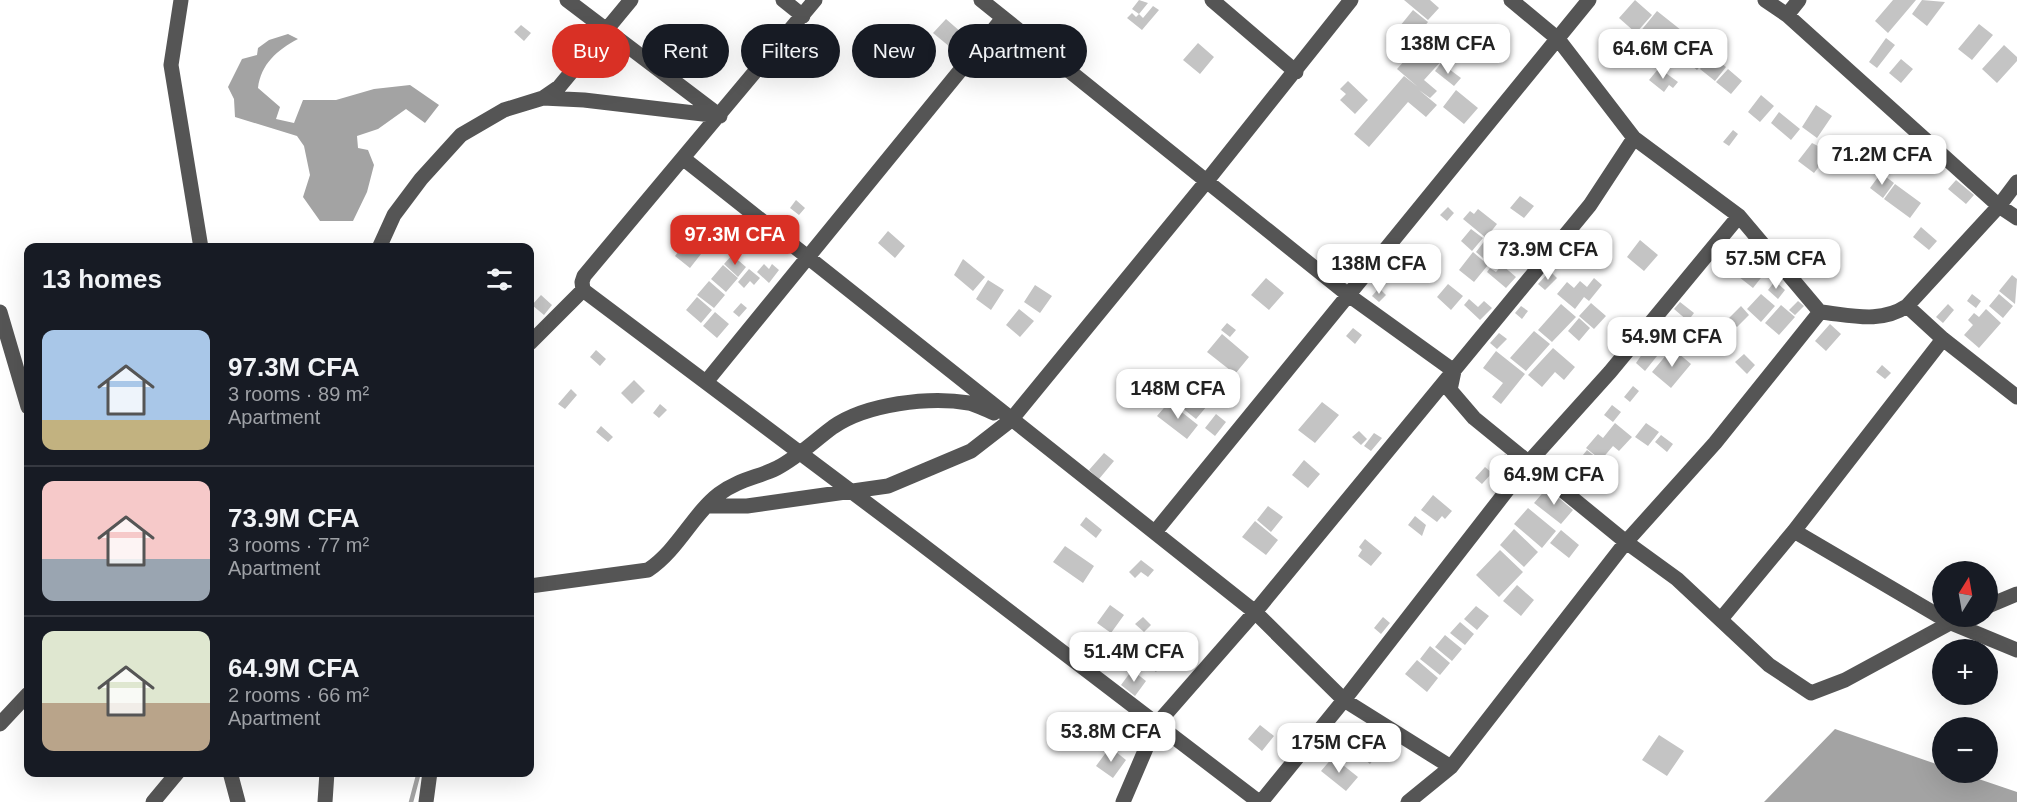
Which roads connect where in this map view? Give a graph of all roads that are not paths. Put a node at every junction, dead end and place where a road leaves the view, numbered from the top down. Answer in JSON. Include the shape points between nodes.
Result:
{"nodes":[{"id":1,"x":181,"y":0,"type":"edge"},
{"id":2,"x":567,"y":0,"type":"edge"},
{"id":3,"x":631,"y":0,"type":"edge"},
{"id":4,"x":783,"y":0,"type":"edge"},
{"id":5,"x":815,"y":0,"type":"edge"},
{"id":6,"x":981,"y":0,"type":"edge"},
{"id":7,"x":1212,"y":0,"type":"edge"},
{"id":8,"x":1351,"y":0,"type":"edge"},
{"id":9,"x":1511,"y":0,"type":"edge"},
{"id":10,"x":1589,"y":0,"type":"edge"},
{"id":11,"x":1765,"y":0,"type":"edge"},
{"id":12,"x":1799,"y":0,"type":"edge"},
{"id":13,"x":803,"y":15,"type":"junction"},
{"id":14,"x":1787,"y":15,"type":"junction"},
{"id":15,"x":1003,"y":18,"type":"junction"},
{"id":16,"x":600,"y":24,"type":"edge"},
{"id":17,"x":611,"y":24,"type":"edge"},
{"id":18,"x":1558,"y":39,"type":"junction"},
{"id":19,"x":630,"y":47,"type":"edge"},
{"id":20,"x":1296,"y":72,"type":"junction"},
{"id":21,"x":566,"y":78,"type":"edge"},
{"id":22,"x":543,"y":98,"type":"junction"},
{"id":23,"x":720,"y":116,"type":"junction"},
{"id":24,"x":1634,"y":138,"type":"junction"},
{"id":25,"x":684,"y":159,"type":"junction"},
{"id":26,"x":1206,"y":182,"type":"junction"},
{"id":27,"x":2017,"y":182,"type":"edge"},
{"id":28,"x":1999,"y":206,"type":"junction"},
{"id":29,"x":1739,"y":216,"type":"junction"},
{"id":30,"x":2017,"y":218,"type":"edge"},
{"id":31,"x":200,"y":243,"type":"edge"},
{"id":32,"x":381,"y":243,"type":"edge"},
{"id":33,"x":808,"y":258,"type":"junction"},
{"id":34,"x":583,"y":290,"type":"junction"},
{"id":35,"x":1347,"y":294,"type":"junction"},
{"id":36,"x":1907,"y":306,"type":"junction"},
{"id":37,"x":0,"y":312,"type":"edge"},
{"id":38,"x":1821,"y":312,"type":"junction"},
{"id":39,"x":534,"y":339,"type":"edge"},
{"id":40,"x":1943,"y":339,"type":"junction"},
{"id":41,"x":1454,"y":371,"type":"junction"},
{"id":42,"x":706,"y":382,"type":"junction"},
{"id":43,"x":24,"y":393,"type":"edge"},
{"id":44,"x":2017,"y":397,"type":"edge"},
{"id":45,"x":1011,"y":420,"type":"junction"},
{"id":46,"x":801,"y":453,"type":"junction"},
{"id":47,"x":1530,"y":462,"type":"junction"},
{"id":48,"x":852,"y":491,"type":"junction"},
{"id":49,"x":708,"y":506,"type":"junction"},
{"id":50,"x":1794,"y":531,"type":"junction"},
{"id":51,"x":1155,"y":532,"type":"junction"},
{"id":52,"x":1626,"y":542,"type":"junction"},
{"id":53,"x":534,"y":586,"type":"edge"},
{"id":54,"x":2017,"y":594,"type":"edge"},
{"id":55,"x":1998,"y":602,"type":"edge"},
{"id":56,"x":1932,"y":607,"type":"edge"},
{"id":57,"x":1255,"y":612,"type":"junction"},
{"id":58,"x":1721,"y":619,"type":"junction"},
{"id":59,"x":1943,"y":627,"type":"edge"},
{"id":60,"x":1970,"y":627,"type":"edge"},
{"id":61,"x":2017,"y":650,"type":"edge"},
{"id":62,"x":24,"y":698,"type":"edge"},
{"id":63,"x":1344,"y":700,"type":"junction"},
{"id":64,"x":0,"y":724,"type":"edge"},
{"id":65,"x":1156,"y":725,"type":"junction"},
{"id":66,"x":1451,"y":767,"type":"junction"},
{"id":67,"x":174,"y":777,"type":"edge"},
{"id":68,"x":231,"y":777,"type":"edge"},
{"id":69,"x":327,"y":777,"type":"edge"},
{"id":70,"x":429,"y":777,"type":"edge"},
{"id":71,"x":153,"y":802,"type":"edge"},
{"id":72,"x":238,"y":802,"type":"edge"},
{"id":73,"x":325,"y":802,"type":"edge"},
{"id":74,"x":426,"y":802,"type":"edge"},
{"id":75,"x":1123,"y":802,"type":"edge"},
{"id":76,"x":1260,"y":802,"type":"edge"},
{"id":77,"x":1408,"y":802,"type":"edge"}],
"edges":[{"from":1,"to":31,"type":"street","via":[[171,65]]},
{"from":2,"to":16,"type":"street"},
{"from":3,"to":17,"type":"street"},
{"from":4,"to":13,"type":"street"},
{"from":5,"to":13,"type":"street"},
{"from":6,"to":15,"type":"street"},
{"from":7,"to":20,"type":"street"},
{"from":8,"to":20,"type":"street"},
{"from":9,"to":18,"type":"street"},
{"from":10,"to":18,"type":"street"},
{"from":11,"to":14,"type":"street"},
{"from":12,"to":14,"type":"street"},
{"from":13,"to":23,"type":"street"},
{"from":14,"to":28,"type":"street"},
{"from":15,"to":26,"type":"street"},
{"from":15,"to":33,"type":"street"},
{"from":18,"to":24,"type":"street"},
{"from":18,"to":35,"type":"street"},
{"from":19,"to":23,"type":"street"},
{"from":20,"to":26,"type":"street"},
{"from":21,"to":22,"type":"street"},
{"from":22,"to":23,"type":"street"},
{"from":22,"to":32,"type":"street","via":[[504,110],[461,135],[394,215]]},
{"from":23,"to":25,"type":"street"},
{"from":24,"to":29,"type":"street"},
{"from":24,"to":41,"type":"street","via":[[1590,205]]},
{"from":25,"to":33,"type":"street"},
{"from":25,"to":34,"type":"street","via":[[584,276]]},
{"from":26,"to":35,"type":"street"},
{"from":26,"to":45,"type":"street"},
{"from":27,"to":28,"type":"street"},
{"from":28,"to":30,"type":"street"},
{"from":28,"to":36,"type":"street"},
{"from":29,"to":38,"type":"street"},
{"from":29,"to":47,"type":"street"},
{"from":33,"to":42,"type":"street"},
{"from":33,"to":45,"type":"street"},
{"from":34,"to":39,"type":"street"},
{"from":34,"to":42,"type":"street"},
{"from":35,"to":41,"type":"street"},
{"from":35,"to":51,"type":"street"},
{"from":36,"to":38,"type":"street","via":[[1892,315],[1875,317]]},
{"from":36,"to":40,"type":"street"},
{"from":37,"to":43,"type":"street"},
{"from":38,"to":52,"type":"street","via":[[1715,442]]},
{"from":40,"to":44,"type":"street"},
{"from":40,"to":50,"type":"street"},
{"from":41,"to":47,"type":"street","via":[[1450,390],[1474,418]]},
{"from":41,"to":57,"type":"street"},
{"from":42,"to":46,"type":"street"},
{"from":45,"to":46,"type":"street","via":[[969,403],[881,406],[857,413],[833,427]]},
{"from":45,"to":48,"type":"street","via":[[971,452],[888,486]]},
{"from":45,"to":51,"type":"street"},
{"from":46,"to":48,"type":"street"},
{"from":46,"to":49,"type":"street","via":[[776,468],[747,478],[719,494]]},
{"from":47,"to":52,"type":"street"},
{"from":47,"to":63,"type":"street"},
{"from":48,"to":49,"type":"street","via":[[747,506]]},
{"from":48,"to":65,"type":"street"},
{"from":49,"to":53,"type":"street","via":[[662,561],[648,570]]},
{"from":50,"to":56,"type":"street"},
{"from":50,"to":58,"type":"street"},
{"from":51,"to":57,"type":"street"},
{"from":52,"to":58,"type":"street","via":[[1677,579]]},
{"from":52,"to":66,"type":"street"},
{"from":54,"to":55,"type":"street"},
{"from":57,"to":63,"type":"street"},
{"from":57,"to":65,"type":"street"},
{"from":58,"to":59,"type":"street","via":[[1769,665],[1811,693],[1845,680]]},
{"from":60,"to":61,"type":"street"},
{"from":62,"to":64,"type":"street"},
{"from":63,"to":66,"type":"street"},
{"from":63,"to":76,"type":"street"},
{"from":65,"to":75,"type":"street"},
{"from":65,"to":76,"type":"street"},
{"from":66,"to":77,"type":"street"},
{"from":67,"to":71,"type":"street"},
{"from":68,"to":72,"type":"street"},
{"from":69,"to":73,"type":"street"},
{"from":70,"to":74,"type":"street"}]}
